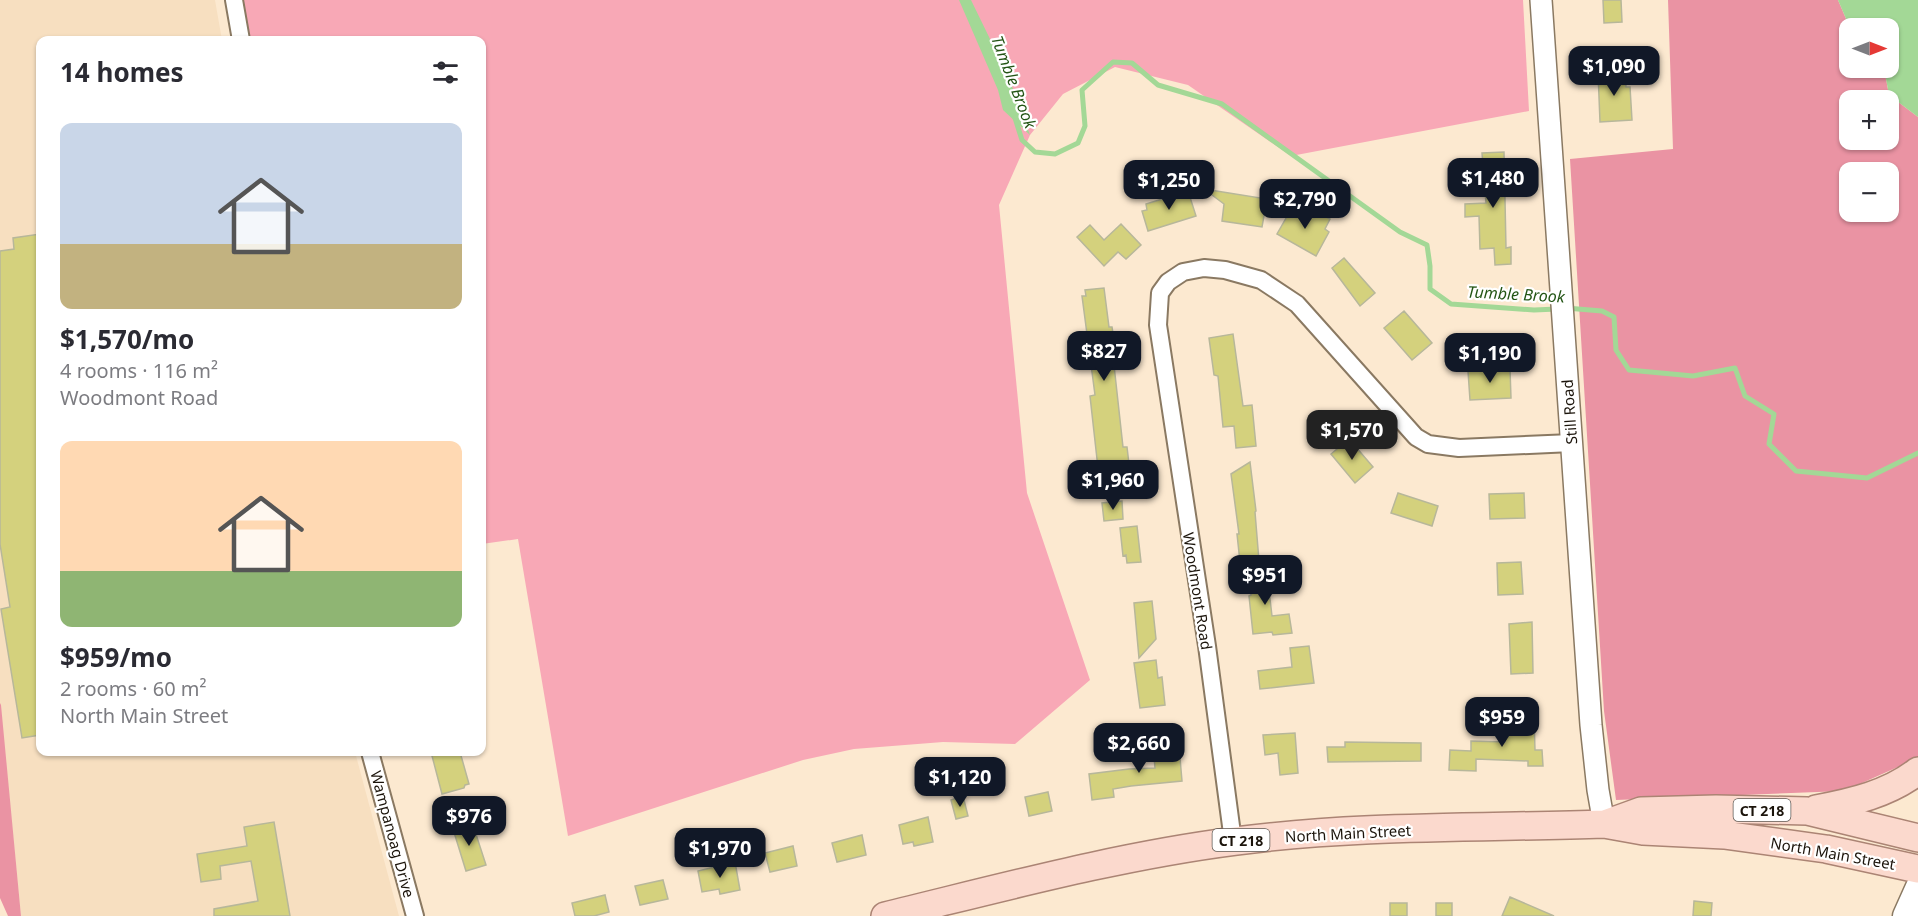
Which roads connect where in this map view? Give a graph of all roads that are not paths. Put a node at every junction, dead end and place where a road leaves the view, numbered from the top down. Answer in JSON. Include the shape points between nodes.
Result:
{"nodes":[{"id":1,"x":234,"y":0,"type":"edge"},
{"id":2,"x":1541,"y":0,"type":"edge"},
{"id":3,"x":239,"y":36,"type":"edge"},
{"id":4,"x":1572,"y":443,"type":"junction"},
{"id":5,"x":371,"y":756,"type":"edge"},
{"id":6,"x":1918,"y":771,"type":"edge"},
{"id":7,"x":1807,"y":811,"type":"junction"},
{"id":8,"x":1604,"y":824,"type":"junction"},
{"id":9,"x":1918,"y":838,"type":"edge"},
{"id":10,"x":1233,"y":841,"type":"junction"},
{"id":11,"x":1918,"y":869,"type":"edge"},
{"id":12,"x":1918,"y":887,"type":"edge"},
{"id":13,"x":415,"y":916,"type":"edge"},
{"id":14,"x":885,"y":916,"type":"edge"},
{"id":15,"x":1905,"y":916,"type":"edge"}],
"edges":[{"from":1,"to":3,"type":"street"},
{"from":2,"to":4,"type":"street","name":"Still Road"},
{"from":4,"to":8,"type":"street","name":"Still Road","via":[[1591,725]]},
{"from":4,"to":10,"type":"street","name":"Woodmont Road","via":[[1459,448],[1428,444],[1416,437],[1297,304],[1261,280],[1204,268],[1183,272],[1168,282],[1160,293],[1158,325]]},
{"from":5,"to":13,"type":"street","name":"Wampanoag Drive"},
{"from":6,"to":7,"type":"main road","via":[[1861,801]]},
{"from":7,"to":8,"type":"main road","name":"North Main Street","number":"CT 218","via":[[1641,811]]},
{"from":7,"to":9,"type":"main road","name":"North Main Street","number":"CT 218"},
{"from":8,"to":10,"type":"main road","name":"North Main Street","number":"CT 218","via":[[1344,831]]},
{"from":8,"to":11,"type":"main road","name":"North Main Street","number":"CT 218","via":[[1815,848]]},
{"from":10,"to":14,"type":"main road","name":"North Main Street","number":"CT 218","via":[[1102,865]]},
{"from":12,"to":15,"type":"main road"}]}
